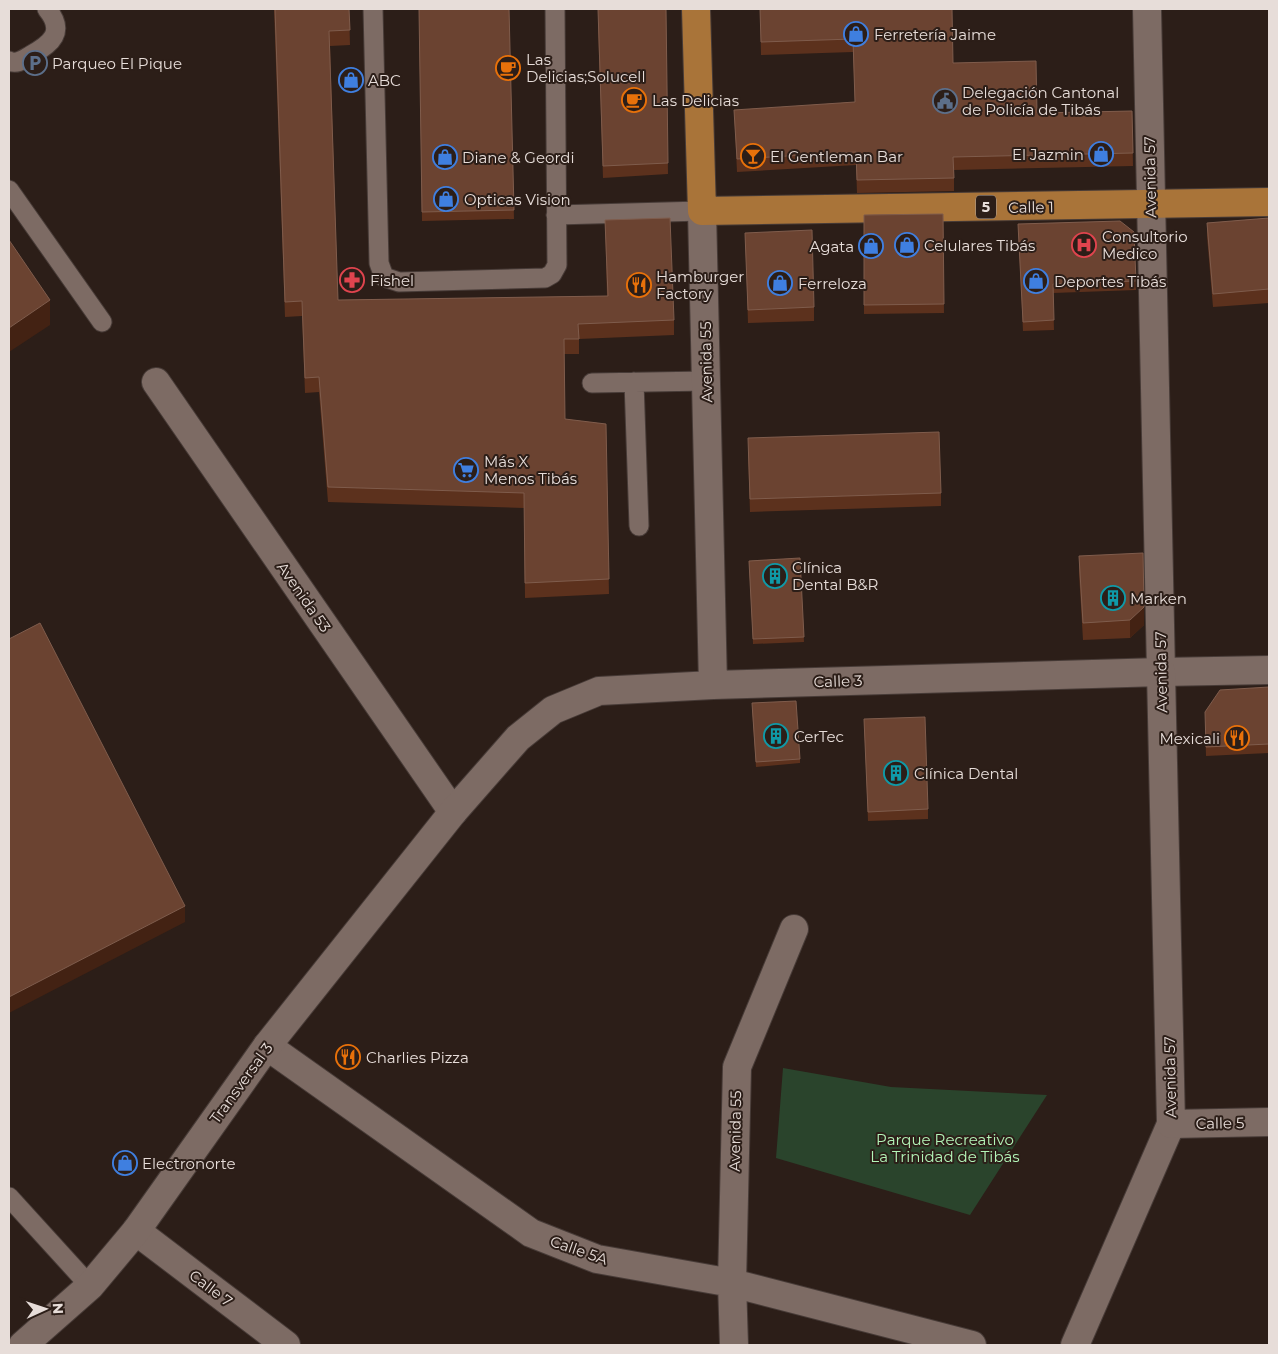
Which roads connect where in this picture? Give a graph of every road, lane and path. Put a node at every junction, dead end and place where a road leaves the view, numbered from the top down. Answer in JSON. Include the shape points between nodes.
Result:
{"nodes":[{"id":1,"x":47,"y":9,"type":"edge"},
{"id":2,"x":373,"y":9,"type":"edge"},
{"id":3,"x":555,"y":9,"type":"edge"},
{"id":4,"x":696,"y":9,"type":"edge"},
{"id":5,"x":1146,"y":9,"type":"edge"},
{"id":6,"x":9,"y":61,"type":"edge"},
{"id":7,"x":9,"y":190,"type":"edge"},
{"id":8,"x":1269,"y":202,"type":"edge"},
{"id":9,"x":1150,"y":205,"type":"junction"},
{"id":10,"x":702,"y":211,"type":"junction"},
{"id":11,"x":556,"y":215,"type":"junction"},
{"id":12,"x":102,"y":322,"type":"dead end"},
{"id":13,"x":706,"y":380,"type":"junction"},
{"id":14,"x":156,"y":382,"type":"dead end"},
{"id":15,"x":634,"y":382,"type":"junction"},
{"id":16,"x":592,"y":383,"type":"dead end"},
{"id":17,"x":639,"y":526,"type":"dead end"},
{"id":18,"x":1269,"y":670,"type":"edge"},
{"id":19,"x":1161,"y":672,"type":"junction"},
{"id":20,"x":713,"y":685,"type":"junction"},
{"id":21,"x":453,"y":812,"type":"junction"},
{"id":22,"x":794,"y":929,"type":"dead end"},
{"id":23,"x":267,"y":1046,"type":"junction"},
{"id":24,"x":1269,"y":1122,"type":"edge"},
{"id":25,"x":1171,"y":1124,"type":"junction"},
{"id":26,"x":9,"y":1197,"type":"edge"},
{"id":27,"x":136,"y":1231,"type":"junction"},
{"id":28,"x":732,"y":1283,"type":"junction"},
{"id":29,"x":90,"y":1286,"type":"junction"},
{"id":30,"x":23,"y":1345,"type":"edge"},
{"id":31,"x":286,"y":1345,"type":"edge"},
{"id":32,"x":734,"y":1345,"type":"edge"},
{"id":33,"x":972,"y":1345,"type":"edge"},
{"id":34,"x":1075,"y":1345,"type":"edge"}],
"edges":[{"from":1,"to":6,"type":"lane","via":[[55,23],[55,34],[48,46],[18,62]]},
{"from":2,"to":11,"type":"lane","via":[[379,263],[384,277],[399,282],[545,278],[557,265]]},
{"from":3,"to":11,"type":"lane"},
{"from":4,"to":10,"type":"main road","name":"Avenida 55"},
{"from":5,"to":9,"type":"street","name":"Avenida 57"},
{"from":7,"to":12,"type":"lane"},
{"from":8,"to":9,"type":"main road","name":"Calle 1","number":"5"},
{"from":9,"to":10,"type":"main road","name":"Calle 1","number":"5"},
{"from":9,"to":19,"type":"street","name":"Avenida 57"},
{"from":10,"to":11,"type":"lane"},
{"from":10,"to":13,"type":"street","name":"Avenida 55"},
{"from":13,"to":15,"type":"lane"},
{"from":13,"to":20,"type":"street","name":"Avenida 55"},
{"from":14,"to":21,"type":"street","name":"Avenida 53"},
{"from":15,"to":16,"type":"lane"},
{"from":15,"to":17,"type":"lane"},
{"from":18,"to":19,"type":"street","name":"Calle 3"},
{"from":19,"to":20,"type":"street","name":"Calle 3"},
{"from":19,"to":25,"type":"street","name":"Avenida 57"},
{"from":20,"to":21,"type":"street","name":"Calle 3","via":[[599,691],[553,710],[518,738]]},
{"from":21,"to":23,"type":"street","name":"Transversal 3"},
{"from":22,"to":28,"type":"street","name":"Avenida 55","via":[[737,1067]]},
{"from":23,"to":27,"type":"street","name":"Transversal 3"},
{"from":23,"to":28,"type":"street","name":"Calle 5A","via":[[531,1234],[597,1259]]},
{"from":24,"to":25,"type":"street","name":"Calle 5"},
{"from":25,"to":34,"type":"street","name":"Avenida 57"},
{"from":26,"to":29,"type":"lane"},
{"from":27,"to":29,"type":"street","name":"Transversal 3"},
{"from":27,"to":31,"type":"street","name":"Calle 7"},
{"from":28,"to":32,"type":"street","name":"Avenida 55"},
{"from":28,"to":33,"type":"street","name":"Calle 5A"},
{"from":29,"to":30,"type":"street","name":"Transversal 3"}]}
